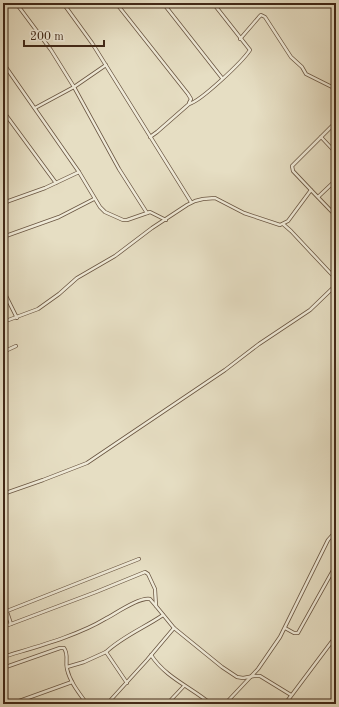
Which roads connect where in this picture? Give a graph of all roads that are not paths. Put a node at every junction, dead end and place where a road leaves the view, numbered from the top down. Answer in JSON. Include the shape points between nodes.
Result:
{"nodes":[{"id":1,"x":16,"y":3,"type":"edge"},
{"id":2,"x":63,"y":3,"type":"edge"},
{"id":3,"x":116,"y":3,"type":"edge"},
{"id":4,"x":163,"y":3,"type":"edge"},
{"id":5,"x":213,"y":3,"type":"edge"},
{"id":6,"x":240,"y":39,"type":"junction"},
{"id":7,"x":3,"y":62,"type":"edge"},
{"id":8,"x":106,"y":66,"type":"junction"},
{"id":9,"x":222,"y":78,"type":"junction"},
{"id":10,"x":74,"y":87,"type":"junction"},
{"id":11,"x":336,"y":89,"type":"edge"},
{"id":12,"x":189,"y":104,"type":"junction"},
{"id":13,"x":35,"y":108,"type":"junction"},
{"id":14,"x":3,"y":111,"type":"edge"},
{"id":15,"x":4,"y":116,"type":"edge"},
{"id":16,"x":336,"y":122,"type":"edge"},
{"id":17,"x":150,"y":137,"type":"junction"},
{"id":18,"x":321,"y":137,"type":"junction"},
{"id":19,"x":336,"y":153,"type":"edge"},
{"id":20,"x":3,"y":164,"type":"edge"},
{"id":21,"x":3,"y":172,"type":"edge"},
{"id":22,"x":79,"y":172,"type":"junction"},
{"id":23,"x":336,"y":180,"type":"edge"},
{"id":24,"x":56,"y":183,"type":"junction"},
{"id":25,"x":311,"y":190,"type":"junction"},
{"id":26,"x":3,"y":195,"type":"edge"},
{"id":27,"x":318,"y":197,"type":"junction"},
{"id":28,"x":94,"y":199,"type":"junction"},
{"id":29,"x":7,"y":202,"type":"junction"},
{"id":30,"x":191,"y":202,"type":"junction"},
{"id":31,"x":3,"y":203,"type":"edge"},
{"id":32,"x":147,"y":213,"type":"junction"},
{"id":33,"x":336,"y":216,"type":"edge"},
{"id":34,"x":166,"y":220,"type":"junction"},
{"id":35,"x":283,"y":224,"type":"junction"},
{"id":36,"x":3,"y":237,"type":"edge"},
{"id":37,"x":336,"y":280,"type":"edge"},
{"id":38,"x":336,"y":285,"type":"edge"},
{"id":39,"x":3,"y":290,"type":"edge"},
{"id":40,"x":16,"y":318,"type":"junction"},
{"id":41,"x":3,"y":322,"type":"edge"},
{"id":42,"x":16,"y":346,"type":"dead end"},
{"id":43,"x":3,"y":352,"type":"edge"},
{"id":44,"x":336,"y":459,"type":"edge"},
{"id":45,"x":333,"y":464,"type":"dead end"},
{"id":46,"x":3,"y":494,"type":"edge"},
{"id":47,"x":336,"y":531,"type":"edge"},
{"id":48,"x":139,"y":560,"type":"dead end"},
{"id":49,"x":336,"y":565,"type":"edge"},
{"id":50,"x":3,"y":600,"type":"edge"},
{"id":51,"x":156,"y":606,"type":"junction"},
{"id":52,"x":7,"y":611,"type":"junction"},
{"id":53,"x":163,"y":615,"type":"junction"},
{"id":54,"x":11,"y":624,"type":"junction"},
{"id":55,"x":3,"y":627,"type":"edge"},
{"id":56,"x":174,"y":628,"type":"junction"},
{"id":57,"x":285,"y":628,"type":"junction"},
{"id":58,"x":336,"y":636,"type":"edge"},
{"id":59,"x":106,"y":652,"type":"junction"},
{"id":60,"x":151,"y":655,"type":"junction"},
{"id":61,"x":3,"y":657,"type":"edge"},
{"id":62,"x":147,"y":660,"type":"junction"},
{"id":63,"x":156,"y":661,"type":"junction"},
{"id":64,"x":67,"y":667,"type":"junction"},
{"id":65,"x":3,"y":668,"type":"edge"},
{"id":66,"x":250,"y":677,"type":"junction"},
{"id":67,"x":72,"y":682,"type":"junction"},
{"id":68,"x":127,"y":683,"type":"junction"},
{"id":69,"x":184,"y":686,"type":"junction"},
{"id":70,"x":291,"y":695,"type":"junction"},
{"id":71,"x":109,"y":703,"type":"edge"},
{"id":72,"x":11,"y":704,"type":"edge"},
{"id":73,"x":87,"y":704,"type":"edge"},
{"id":74,"x":167,"y":704,"type":"edge"},
{"id":75,"x":211,"y":704,"type":"edge"},
{"id":76,"x":225,"y":704,"type":"edge"},
{"id":77,"x":285,"y":704,"type":"edge"}],
"edges":[{"from":1,"to":10,"type":"street","via":[[44,40]]},
{"from":2,"to":8,"type":"street"},
{"from":3,"to":12,"type":"street","via":[[188,94],[191,100]]},
{"from":4,"to":9,"type":"street"},
{"from":5,"to":6,"type":"street"},
{"from":6,"to":9,"type":"street","via":[[250,50],[242,61]]},
{"from":6,"to":11,"type":"street","via":[[259,16],[265,16],[291,57],[308,76]]},
{"from":7,"to":13,"type":"street"},
{"from":8,"to":10,"type":"street"},
{"from":8,"to":17,"type":"street"},
{"from":9,"to":12,"type":"street","via":[[199,99]]},
{"from":10,"to":13,"type":"street"},
{"from":10,"to":32,"type":"street"},
{"from":12,"to":17,"type":"street"},
{"from":13,"to":22,"type":"street"},
{"from":14,"to":15,"type":"street"},
{"from":15,"to":24,"type":"street","via":[[16,127]]},
{"from":16,"to":18,"type":"street"},
{"from":17,"to":30,"type":"street"},
{"from":18,"to":19,"type":"street"},
{"from":18,"to":25,"type":"street","via":[[292,166]]},
{"from":20,"to":21,"type":"street"},
{"from":22,"to":24,"type":"street"},
{"from":22,"to":28,"type":"street"},
{"from":23,"to":27,"type":"street"},
{"from":24,"to":29,"type":"street"},
{"from":25,"to":27,"type":"street"},
{"from":25,"to":35,"type":"street","via":[[290,219]]},
{"from":26,"to":29,"type":"street"},
{"from":27,"to":33,"type":"street"},
{"from":28,"to":32,"type":"street","via":[[105,212],[123,220]]},
{"from":28,"to":36,"type":"street","via":[[59,216]]},
{"from":29,"to":31,"type":"street"},
{"from":30,"to":34,"type":"street"},
{"from":30,"to":35,"type":"street","via":[[215,198],[244,213],[275,224]]},
{"from":32,"to":34,"type":"street","via":[[153,213]]},
{"from":34,"to":40,"type":"street","via":[[78,278],[38,310]]},
{"from":35,"to":37,"type":"street"},
{"from":38,"to":46,"type":"street","via":[[306,313],[98,456],[81,466]]},
{"from":39,"to":40,"type":"street"},
{"from":40,"to":41,"type":"street"},
{"from":42,"to":43,"type":"street"},
{"from":44,"to":45,"type":"street"},
{"from":47,"to":57,"type":"street","via":[[328,540]]},
{"from":48,"to":52,"type":"street"},
{"from":49,"to":57,"type":"street","via":[[298,633]]},
{"from":50,"to":52,"type":"street"},
{"from":51,"to":53,"type":"street"},
{"from":51,"to":54,"type":"street","via":[[155,589],[145,572]]},
{"from":51,"to":61,"type":"street","via":[[150,599],[145,599],[69,635]]},
{"from":52,"to":54,"type":"street"},
{"from":53,"to":56,"type":"street"},
{"from":53,"to":59,"type":"street","via":[[120,640]]},
{"from":54,"to":55,"type":"street"},
{"from":56,"to":60,"type":"street"},
{"from":56,"to":66,"type":"street","via":[[232,674],[240,678]]},
{"from":57,"to":66,"type":"street"},
{"from":58,"to":70,"type":"street"},
{"from":59,"to":64,"type":"street"},
{"from":59,"to":68,"type":"street"},
{"from":60,"to":62,"type":"street"},
{"from":60,"to":63,"type":"street"},
{"from":62,"to":63,"type":"street"},
{"from":62,"to":68,"type":"street"},
{"from":63,"to":69,"type":"street"},
{"from":64,"to":65,"type":"street","via":[[66,651],[60,648]]},
{"from":64,"to":67,"type":"street"},
{"from":66,"to":70,"type":"street","via":[[263,677]]},
{"from":66,"to":76,"type":"street"},
{"from":67,"to":72,"type":"street"},
{"from":67,"to":73,"type":"street"},
{"from":68,"to":71,"type":"street"},
{"from":69,"to":74,"type":"street"},
{"from":69,"to":75,"type":"street"},
{"from":70,"to":77,"type":"street"}]}
